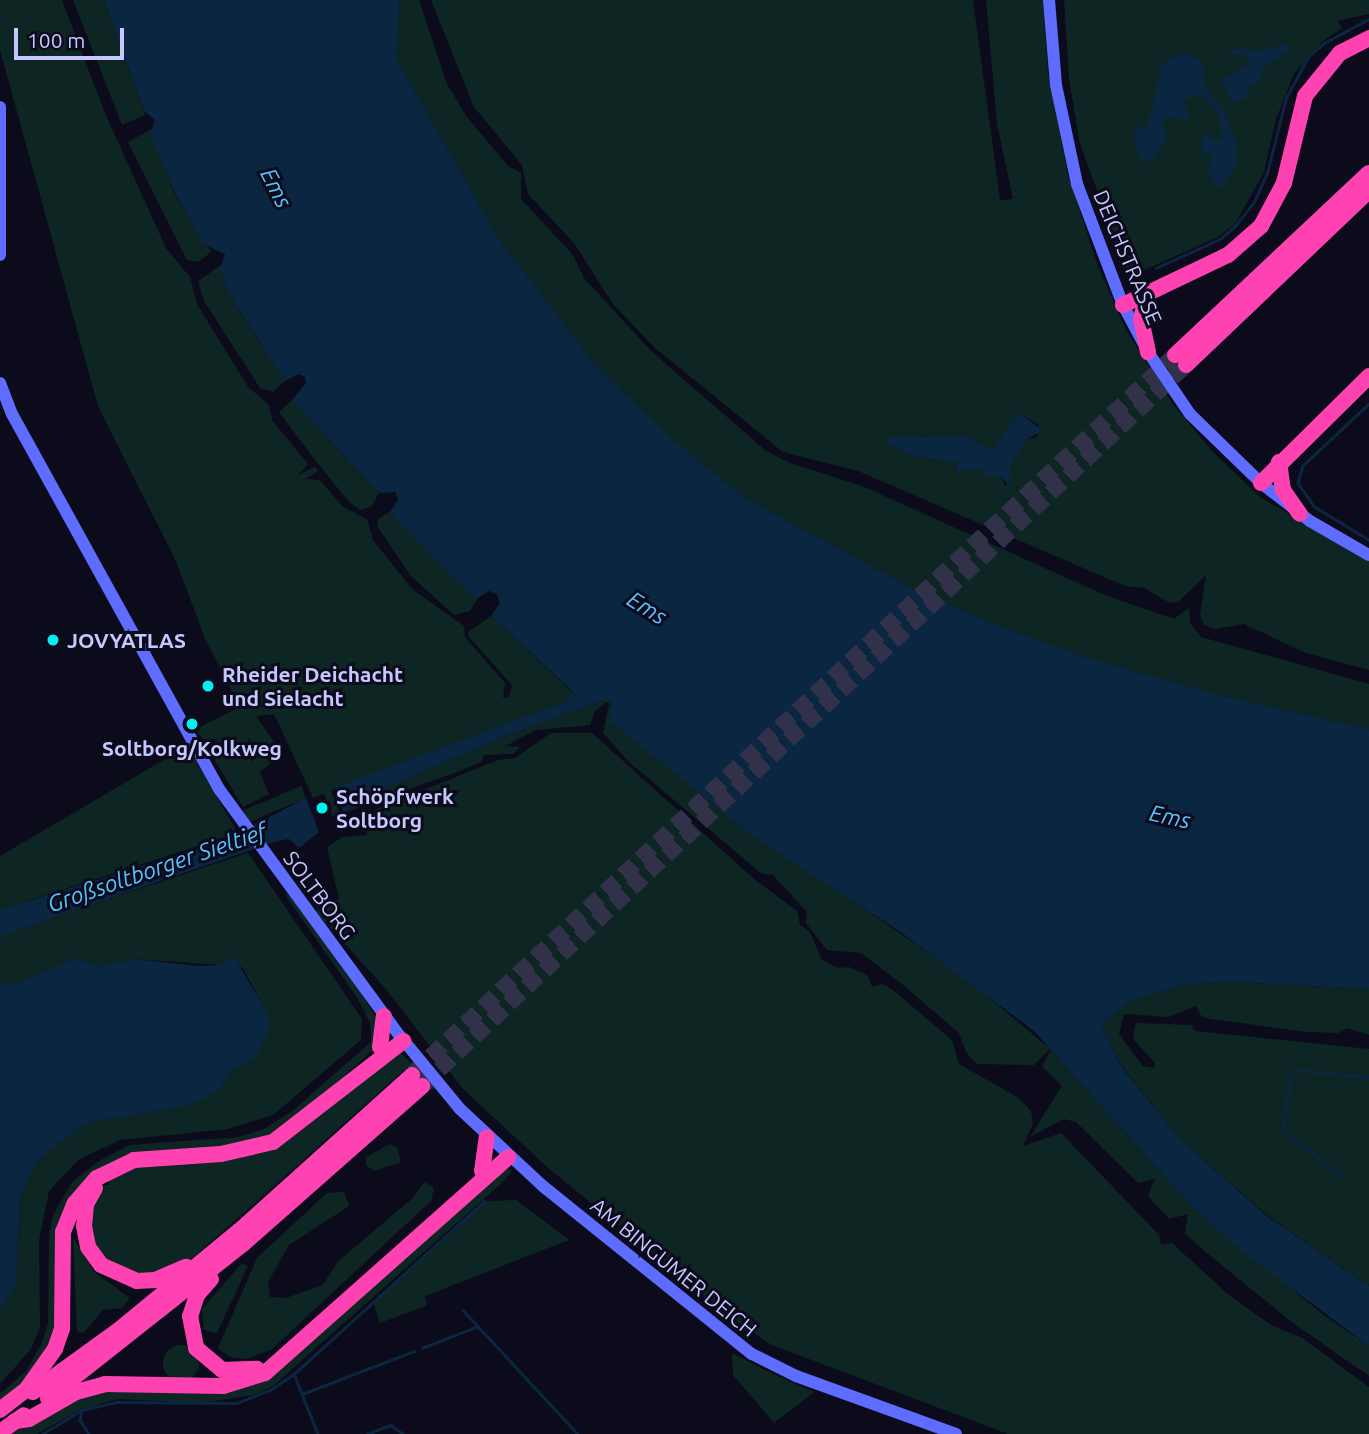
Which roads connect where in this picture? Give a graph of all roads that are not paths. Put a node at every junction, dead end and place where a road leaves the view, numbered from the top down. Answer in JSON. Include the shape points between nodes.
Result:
{"nodes":[{"id":1,"x":1049,"y":0,"type":"edge"},
{"id":2,"x":1369,"y":38,"type":"edge"},
{"id":3,"x":1369,"y":51,"type":"edge"},
{"id":4,"x":1327,"y":67,"type":"junction"},
{"id":5,"x":0,"y":107,"type":"edge"},
{"id":6,"x":1369,"y":165,"type":"edge"},
{"id":7,"x":1369,"y":173,"type":"edge"},
{"id":8,"x":1363,"y":188,"type":"edge"},
{"id":9,"x":0,"y":255,"type":"edge"},
{"id":10,"x":1147,"y":293,"type":"junction"},
{"id":11,"x":1123,"y":305,"type":"junction"},
{"id":12,"x":1148,"y":352,"type":"junction"},
{"id":13,"x":1180,"y":360,"type":"tunnel mouth"},
{"id":14,"x":1369,"y":376,"type":"edge"},
{"id":15,"x":0,"y":383,"type":"edge"},
{"id":16,"x":1279,"y":462,"type":"junction"},
{"id":17,"x":1261,"y":483,"type":"junction"},
{"id":18,"x":1300,"y":514,"type":"junction"},
{"id":19,"x":1369,"y":555,"type":"edge"},
{"id":20,"x":384,"y":1016,"type":"junction"},
{"id":21,"x":401,"y":1039,"type":"junction"},
{"id":22,"x":380,"y":1047,"type":"junction"},
{"id":23,"x":362,"y":1070,"type":"junction"},
{"id":24,"x":417,"y":1080,"type":"tunnel mouth"},
{"id":25,"x":442,"y":1088,"type":"joint"},
{"id":26,"x":487,"y":1137,"type":"junction"},
{"id":27,"x":506,"y":1155,"type":"junction"},
{"id":28,"x":106,"y":1173,"type":"junction"},
{"id":29,"x":479,"y":1177,"type":"junction"},
{"id":30,"x":241,"y":1237,"type":"junction"},
{"id":31,"x":285,"y":1357,"type":"junction"},
{"id":32,"x":0,"y":1410,"type":"edge"},
{"id":33,"x":8,"y":1419,"type":"edge"},
{"id":34,"x":0,"y":1432,"type":"edge"},
{"id":35,"x":956,"y":1434,"type":"edge"}],
"edges":[{"from":1,"to":11,"type":"main road","name":"DEICHSTRASSE","via":[[1066,142],[1095,238]]},
{"from":2,"to":4,"type":"highway"},
{"from":3,"to":4,"type":"highway","via":[[1344,56]]},
{"from":4,"to":10,"type":"highway","via":[[1305,96],[1284,183],[1261,226],[1227,254]]},
{"from":5,"to":9,"type":"main road"},
{"from":6,"to":8,"type":"highway"},
{"from":7,"to":8,"type":"highway"},
{"from":8,"to":13,"type":"highway"},
{"from":10,"to":11,"type":"highway"},
{"from":10,"to":12,"type":"highway","via":[[1141,319]]},
{"from":11,"to":12,"type":"main road","name":"DEICHSTRASSE"},
{"from":12,"to":17,"type":"main road","name":"DEICHSTRASSE","via":[[1190,414]]},
{"from":14,"to":16,"type":"highway"},
{"from":15,"to":20,"type":"main road","name":"SOLTBORG","via":[[12,414],[190,739],[243,824]]},
{"from":16,"to":17,"type":"highway"},
{"from":16,"to":18,"type":"highway","via":[[1283,490]]},
{"from":17,"to":18,"type":"main road","name":"DEICHSTRASSE"},
{"from":18,"to":19,"type":"main road","name":"DEICHSTRASSE"},
{"from":20,"to":21,"type":"main road","name":"SOLTBORG"},
{"from":20,"to":22,"type":"highway"},
{"from":21,"to":22,"type":"highway"},
{"from":21,"to":23,"type":"highway"},
{"from":21,"to":25,"type":"main road","name":"SOLTBORG"},
{"from":22,"to":23,"type":"highway"},
{"from":23,"to":28,"type":"highway","via":[[273,1142],[221,1154],[143,1158]]},
{"from":24,"to":30,"type":"highway"},
{"from":25,"to":26,"type":"main road","name":"AM BINGUMER DEICH"},
{"from":26,"to":27,"type":"main road","name":"AM BINGUMER DEICH"},
{"from":26,"to":29,"type":"highway"},
{"from":27,"to":29,"type":"highway"},
{"from":27,"to":35,"type":"main road","name":"AM BINGUMER DEICH","via":[[752,1354],[805,1379]]},
{"from":28,"to":30,"type":"highway","via":[[86,1204],[85,1237],[94,1257],[117,1276],[148,1281],[171,1275],[228,1233]]},
{"from":28,"to":32,"type":"highway","via":[[75,1203],[63,1232],[62,1329],[55,1349],[26,1390]]},
{"from":29,"to":31,"type":"highway"},
{"from":30,"to":31,"type":"highway","via":[[240,1254],[197,1295],[190,1316],[192,1337],[204,1358],[228,1371],[249,1371]]},
{"from":30,"to":33,"type":"highway"},
{"from":31,"to":33,"type":"highway","via":[[258,1376],[223,1386],[145,1381],[98,1386]]},
{"from":33,"to":34,"type":"highway"}]}
